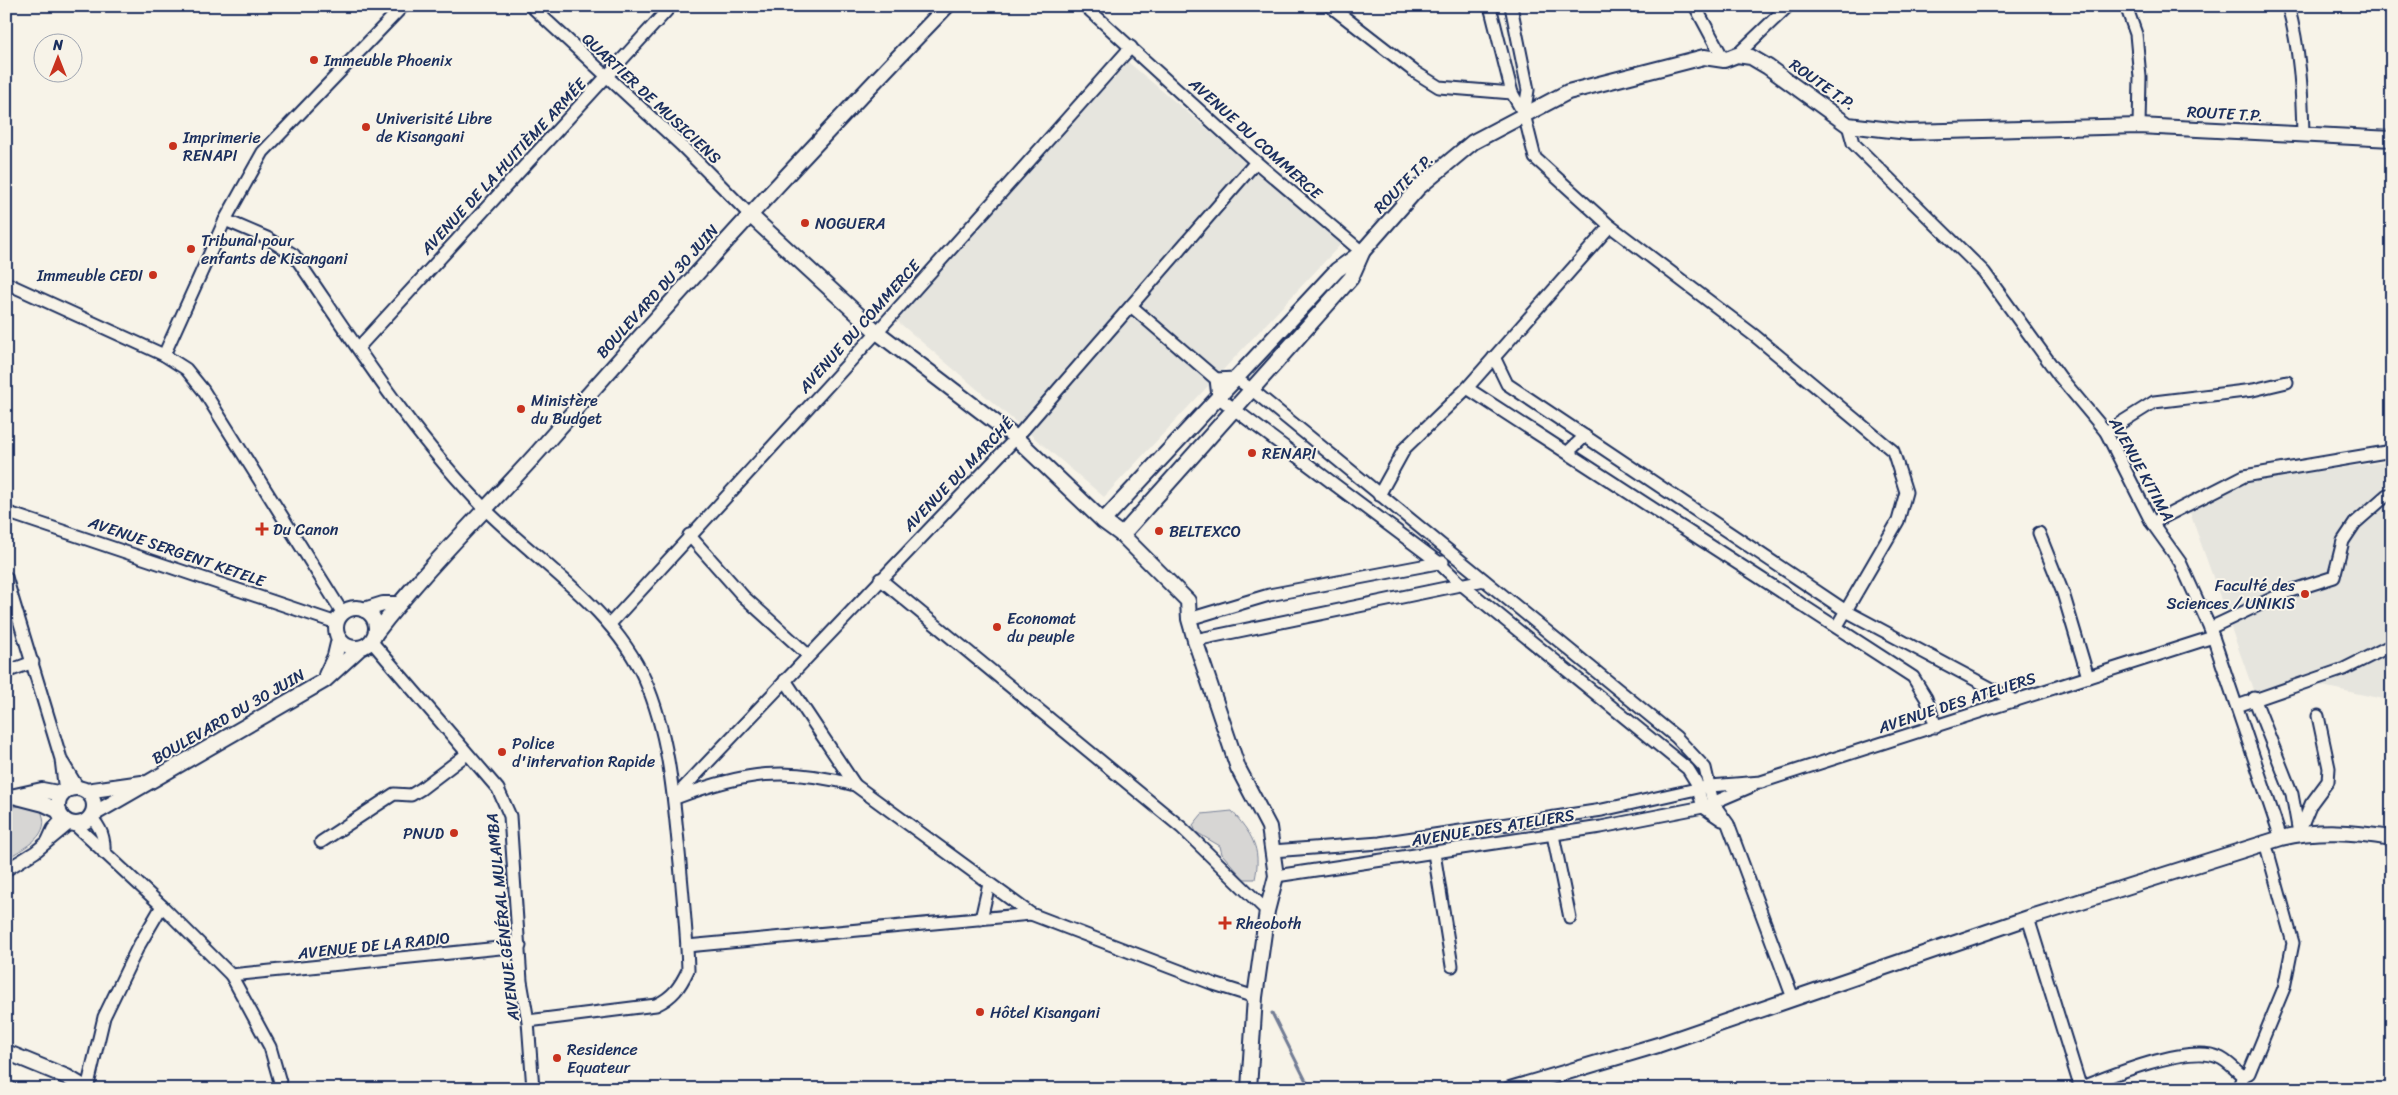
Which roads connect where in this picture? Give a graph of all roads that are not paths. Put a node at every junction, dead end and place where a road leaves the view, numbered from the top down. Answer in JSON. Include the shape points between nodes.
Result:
{"nodes":[{"id":1,"x":403,"y":6,"type":"edge"},
{"id":2,"x":531,"y":6,"type":"edge"},
{"id":3,"x":672,"y":6,"type":"edge"},
{"id":4,"x":947,"y":6,"type":"edge"},
{"id":5,"x":1085,"y":6,"type":"edge"},
{"id":6,"x":1330,"y":6,"type":"edge"},
{"id":7,"x":1490,"y":6,"type":"edge"},
{"id":8,"x":1511,"y":6,"type":"edge"},
{"id":9,"x":1695,"y":6,"type":"edge"},
{"id":10,"x":1788,"y":6,"type":"edge"},
{"id":11,"x":2126,"y":6,"type":"edge"},
{"id":12,"x":2288,"y":6,"type":"edge"},
{"id":13,"x":1130,"y":47,"type":"junction"},
{"id":14,"x":1730,"y":58,"type":"junction"},
{"id":15,"x":607,"y":78,"type":"junction"},
{"id":16,"x":1512,"y":93,"type":"junction"},
{"id":17,"x":1524,"y":114,"type":"junction"},
{"id":18,"x":1848,"y":125,"type":"junction"},
{"id":19,"x":2139,"y":126,"type":"junction"},
{"id":20,"x":2303,"y":135,"type":"junction"},
{"id":21,"x":2392,"y":139,"type":"edge"},
{"id":22,"x":1256,"y":162,"type":"junction"},
{"id":23,"x":750,"y":215,"type":"junction"},
{"id":24,"x":226,"y":220,"type":"junction"},
{"id":25,"x":1610,"y":226,"type":"junction"},
{"id":26,"x":1362,"y":252,"type":"junction"},
{"id":27,"x":6,"y":283,"type":"edge"},
{"id":28,"x":1131,"y":306,"type":"junction"},
{"id":29,"x":877,"y":332,"type":"junction"},
{"id":30,"x":358,"y":348,"type":"junction"},
{"id":31,"x":164,"y":355,"type":"junction"},
{"id":32,"x":1494,"y":358,"type":"junction"},
{"id":33,"x":1235,"y":378,"type":"junction"},
{"id":34,"x":1216,"y":380,"type":"junction"},
{"id":35,"x":2287,"y":382,"type":"dead end"},
{"id":36,"x":1467,"y":388,"type":"junction"},
{"id":37,"x":1251,"y":390,"type":"junction"},
{"id":38,"x":1218,"y":397,"type":"junction"},
{"id":39,"x":1235,"y":410,"type":"junction"},
{"id":40,"x":2106,"y":432,"type":"junction"},
{"id":41,"x":1585,"y":436,"type":"junction"},
{"id":42,"x":1016,"y":438,"type":"junction"},
{"id":43,"x":2392,"y":451,"type":"edge"},
{"id":44,"x":1568,"y":452,"type":"junction"},
{"id":45,"x":1379,"y":495,"type":"junction"},
{"id":46,"x":2392,"y":495,"type":"edge"},
{"id":47,"x":486,"y":510,"type":"junction"},
{"id":48,"x":6,"y":512,"type":"edge"},
{"id":49,"x":1103,"y":521,"type":"junction"},
{"id":50,"x":2152,"y":523,"type":"junction"},
{"id":51,"x":2039,"y":533,"type":"dead end"},
{"id":52,"x":689,"y":535,"type":"junction"},
{"id":53,"x":1122,"y":535,"type":"junction"},
{"id":54,"x":1459,"y":559,"type":"junction"},
{"id":55,"x":1438,"y":562,"type":"junction"},
{"id":56,"x":6,"y":577,"type":"edge"},
{"id":57,"x":880,"y":579,"type":"junction"},
{"id":58,"x":1484,"y":580,"type":"junction"},
{"id":59,"x":1461,"y":584,"type":"junction"},
{"id":60,"x":398,"y":604,"type":"junction"},
{"id":61,"x":364,"y":610,"type":"junction"},
{"id":62,"x":1846,"y":611,"type":"junction"},
{"id":63,"x":340,"y":618,"type":"junction"},
{"id":64,"x":1189,"y":619,"type":"junction"},
{"id":65,"x":610,"y":624,"type":"junction"},
{"id":66,"x":1837,"y":626,"type":"junction"},
{"id":67,"x":2211,"y":633,"type":"junction"},
{"id":68,"x":374,"y":637,"type":"junction"},
{"id":69,"x":339,"y":639,"type":"junction"},
{"id":70,"x":1195,"y":640,"type":"junction"},
{"id":71,"x":2392,"y":645,"type":"edge"},
{"id":72,"x":359,"y":648,"type":"junction"},
{"id":73,"x":808,"y":655,"type":"junction"},
{"id":74,"x":33,"y":662,"type":"junction"},
{"id":75,"x":6,"y":672,"type":"edge"},
{"id":76,"x":2088,"y":677,"type":"junction"},
{"id":77,"x":324,"y":680,"type":"junction"},
{"id":78,"x":785,"y":680,"type":"junction"},
{"id":79,"x":2254,"y":698,"type":"junction"},
{"id":80,"x":2015,"y":701,"type":"junction"},
{"id":81,"x":2238,"y":706,"type":"junction"},
{"id":82,"x":2318,"y":716,"type":"dead end"},
{"id":83,"x":1936,"y":727,"type":"junction"},
{"id":84,"x":467,"y":754,"type":"junction"},
{"id":85,"x":150,"y":782,"type":"junction"},
{"id":86,"x":1761,"y":782,"type":"junction"},
{"id":87,"x":855,"y":785,"type":"junction"},
{"id":88,"x":1710,"y":786,"type":"junction"},
{"id":89,"x":1697,"y":789,"type":"junction"},
{"id":90,"x":73,"y":791,"type":"junction"},
{"id":91,"x":10,"y":797,"type":"edge"},
{"id":92,"x":674,"y":798,"type":"junction"},
{"id":93,"x":1708,"y":805,"type":"junction"},
{"id":94,"x":91,"y":816,"type":"junction"},
{"id":95,"x":67,"y":819,"type":"junction"},
{"id":96,"x":2299,"y":833,"type":"junction"},
{"id":97,"x":1553,"y":835,"type":"junction"},
{"id":98,"x":2281,"y":838,"type":"junction"},
{"id":99,"x":2392,"y":838,"type":"edge"},
{"id":100,"x":321,"y":842,"type":"dead end"},
{"id":101,"x":2265,"y":842,"type":"junction"},
{"id":102,"x":1272,"y":852,"type":"junction"},
{"id":103,"x":104,"y":853,"type":"junction"},
{"id":104,"x":1434,"y":853,"type":"junction"},
{"id":105,"x":6,"y":870,"type":"edge"},
{"id":106,"x":1276,"y":876,"type":"junction"},
{"id":107,"x":989,"y":884,"type":"junction"},
{"id":108,"x":162,"y":906,"type":"junction"},
{"id":109,"x":1267,"y":911,"type":"junction"},
{"id":110,"x":1031,"y":914,"type":"junction"},
{"id":111,"x":1570,"y":918,"type":"dead end"},
{"id":112,"x":2028,"y":918,"type":"junction"},
{"id":113,"x":981,"y":919,"type":"junction"},
{"id":114,"x":520,"y":946,"type":"junction"},
{"id":115,"x":687,"y":946,"type":"junction"},
{"id":116,"x":1452,"y":966,"type":"dead end"},
{"id":117,"x":231,"y":975,"type":"junction"},
{"id":118,"x":1256,"y":997,"type":"junction"},
{"id":119,"x":1792,"y":998,"type":"junction"},
{"id":120,"x":528,"y":1021,"type":"junction"},
{"id":121,"x":6,"y":1052,"type":"edge"},
{"id":122,"x":2243,"y":1076,"type":"junction"},
{"id":123,"x":1517,"y":1088,"type":"edge"},
{"id":124,"x":2079,"y":1088,"type":"edge"},
{"id":125,"x":87,"y":1089,"type":"edge"},
{"id":126,"x":282,"y":1089,"type":"edge"},
{"id":127,"x":533,"y":1089,"type":"edge"},
{"id":128,"x":1249,"y":1089,"type":"edge"},
{"id":129,"x":2238,"y":1089,"type":"edge"}],
"edges":[{"from":1,"to":24,"type":"street","via":[[276,136],[263,152]]},
{"from":2,"to":15,"type":"street","name":"QUARTIER DE MUSICIENS"},
{"from":3,"to":15,"type":"street","name":"AVENUE DE LA HUITIÈME ARMÉE"},
{"from":4,"to":23,"type":"street","name":"BOULEVARD DU 30 JUIN"},
{"from":5,"to":13,"type":"street","name":"AVENUE DU COMMERCE"},
{"from":6,"to":16,"type":"street","via":[[1439,87]]},
{"from":7,"to":16,"type":"street"},
{"from":8,"to":17,"type":"street","via":[[1528,90]]},
{"from":9,"to":14,"type":"street"},
{"from":10,"to":14,"type":"street"},
{"from":11,"to":19,"type":"street","via":[[2136,34],[2140,77]]},
{"from":12,"to":20,"type":"street","via":[[2296,36]]},
{"from":13,"to":22,"type":"street","name":"AVENUE DU COMMERCE"},
{"from":13,"to":29,"type":"street","name":"AVENUE DU COMMERCE"},
{"from":14,"to":17,"type":"street","name":"ROUTE T.P.","via":[[1704,58],[1568,92]]},
{"from":14,"to":18,"type":"street","name":"ROUTE T.P.","via":[[1751,58],[1768,67]]},
{"from":15,"to":23,"type":"street","name":"QUARTIER DE MUSICIENS","via":[[681,145]]},
{"from":15,"to":30,"type":"street","name":"AVENUE DE LA HUITIÈME ARMÉE"},
{"from":16,"to":17,"type":"street"},
{"from":17,"to":25,"type":"street","via":[[1535,158]]},
{"from":17,"to":26,"type":"street","name":"ROUTE T.P.","via":[[1472,142],[1419,187]]},
{"from":18,"to":19,"type":"street","name":"ROUTE T.P.","via":[[1908,132]]},
{"from":18,"to":40,"type":"street","name":"AVENUE KITIMA","via":[[1853,143],[1984,272],[2060,377]]},
{"from":19,"to":20,"type":"street","name":"ROUTE T.P."},
{"from":20,"to":21,"type":"street","name":"ROUTE T.P."},
{"from":22,"to":26,"type":"street","name":"AVENUE DU COMMERCE"},
{"from":22,"to":28,"type":"street","name":"AVENUE DU MARCHÉ"},
{"from":23,"to":29,"type":"street"},
{"from":23,"to":47,"type":"street","name":"BOULEVARD DU 30 JUIN"},
{"from":24,"to":30,"type":"street","via":[[267,238],[294,255]]},
{"from":24,"to":31,"type":"street"},
{"from":25,"to":32,"type":"street"},
{"from":25,"to":62,"type":"street","via":[[1755,336],[1893,451],[1906,492],[1898,521]]},
{"from":26,"to":33,"type":"street","name":"ROUTE T.P.","via":[[1337,270]]},
{"from":26,"to":37,"type":"street","name":"ROUTE T.P.","via":[[1351,278]]},
{"from":27,"to":31,"type":"street"},
{"from":28,"to":34,"type":"street"},
{"from":28,"to":42,"type":"street","name":"AVENUE DU MARCHÉ"},
{"from":29,"to":42,"type":"street"},
{"from":29,"to":52,"type":"street","name":"AVENUE DU COMMERCE"},
{"from":30,"to":47,"type":"street","via":[[424,440]]},
{"from":31,"to":63,"type":"street","via":[[186,369],[203,390],[273,498]]},
{"from":32,"to":36,"type":"street"},
{"from":32,"to":41,"type":"street","via":[[1507,384]]},
{"from":33,"to":34,"type":"street"},
{"from":33,"to":37,"type":"street"},
{"from":33,"to":38,"type":"street","name":"ROUTE T.P."},
{"from":34,"to":38,"type":"street"},
{"from":35,"to":40,"type":"street","via":[[2253,390],[2154,402]]},
{"from":36,"to":44,"type":"street"},
{"from":36,"to":45,"type":"street","via":[[1404,448]]},
{"from":37,"to":39,"type":"street","name":"ROUTE T.P."},
{"from":37,"to":45,"type":"street"},
{"from":38,"to":39,"type":"street"},
{"from":38,"to":49,"type":"street","name":"ROUTE T.P."},
{"from":39,"to":53,"type":"street","name":"ROUTE T.P."},
{"from":39,"to":55,"type":"street"},
{"from":40,"to":50,"type":"street","name":"AVENUE KITIMA"},
{"from":41,"to":44,"type":"street"},
{"from":41,"to":62,"type":"street"},
{"from":42,"to":49,"type":"street"},
{"from":42,"to":57,"type":"street","name":"AVENUE DU MARCHÉ"},
{"from":43,"to":50,"type":"street","via":[[2244,476]]},
{"from":44,"to":66,"type":"street"},
{"from":45,"to":54,"type":"street"},
{"from":46,"to":67,"type":"street","name":"AVENUE DES ATELIERS","via":[[2387,495],[2355,523],[2343,541],[2334,577],[2284,593]]},
{"from":47,"to":60,"type":"street","name":"BOULEVARD DU 30 JUIN"},
{"from":47,"to":65,"type":"street"},
{"from":48,"to":63,"type":"street","name":"AVENUE SERGENT KETELE"},
{"from":49,"to":53,"type":"street"},
{"from":50,"to":67,"type":"street","name":"AVENUE KITIMA","via":[[2180,562]]},
{"from":51,"to":76,"type":"street","via":[[2063,593]]},
{"from":52,"to":65,"type":"street","name":"AVENUE DU COMMERCE"},
{"from":52,"to":73,"type":"street","via":[[743,596]]},
{"from":53,"to":64,"type":"street","via":[[1188,601]]},
{"from":54,"to":55,"type":"street"},
{"from":54,"to":58,"type":"street"},
{"from":55,"to":59,"type":"street"},
{"from":55,"to":64,"type":"street","via":[[1269,595]]},
{"from":56,"to":74,"type":"street"},
{"from":57,"to":73,"type":"street","name":"AVENUE DU MARCHÉ"},
{"from":57,"to":109,"type":"street","via":[[1182,828]]},
{"from":58,"to":59,"type":"street"},
{"from":58,"to":88,"type":"street","via":[[1676,737],[1706,768]]},
{"from":59,"to":70,"type":"street"},
{"from":59,"to":89,"type":"street","via":[[1688,769]]},
{"from":60,"to":61,"type":"street","via":[[382,604]]},
{"from":60,"to":68,"type":"street","name":"BOULEVARD DU 30 JUIN"},
{"from":61,"to":63,"type":"street","via":[[357,608]]},
{"from":61,"to":68,"type":"street","via":[[374,619]]},
{"from":62,"to":66,"type":"street"},
{"from":62,"to":80,"type":"street"},
{"from":63,"to":69,"type":"street"},
{"from":64,"to":70,"type":"street"},
{"from":65,"to":92,"type":"street","via":[[644,678],[653,701]]},
{"from":66,"to":83,"type":"street","via":[[1913,677],[1926,698]]},
{"from":67,"to":76,"type":"street","name":"AVENUE DES ATELIERS"},
{"from":67,"to":81,"type":"street","name":"AVENUE KITIMA"},
{"from":68,"to":72,"type":"street"},
{"from":68,"to":84,"type":"street","name":"AVENUE GÉNÉRAL MULAMBA"},
{"from":69,"to":72,"type":"street","via":[[347,646]]},
{"from":69,"to":77,"type":"street"},
{"from":70,"to":102,"type":"street","via":[[1238,768],[1269,827]]},
{"from":71,"to":79,"type":"street","via":[[2344,669]]},
{"from":72,"to":77,"type":"street","name":"BOULEVARD DU 30 JUIN"},
{"from":73,"to":78,"type":"street","name":"AVENUE DU MARCHÉ"},
{"from":74,"to":75,"type":"street"},
{"from":74,"to":90,"type":"street"},
{"from":76,"to":80,"type":"street","name":"AVENUE DES ATELIERS"},
{"from":77,"to":85,"type":"street","name":"BOULEVARD DU 30 JUIN"},
{"from":78,"to":87,"type":"street"},
{"from":78,"to":92,"type":"street","name":"AVENUE DU MARCHÉ"},
{"from":79,"to":81,"type":"street"},
{"from":79,"to":96,"type":"street","via":[[2292,794]]},
{"from":80,"to":83,"type":"street","name":"AVENUE DES ATELIERS"},
{"from":81,"to":98,"type":"street","name":"AVENUE KITIMA"},
{"from":82,"to":96,"type":"street","via":[[2329,768],[2328,781],[2311,804]]},
{"from":83,"to":86,"type":"street","name":"AVENUE DES ATELIERS"},
{"from":84,"to":100,"type":"street","via":[[421,789],[411,795],[394,794]]},
{"from":84,"to":114,"type":"street","name":"AVENUE GÉNÉRAL MULAMBA","via":[[498,789],[510,816]]},
{"from":85,"to":90,"type":"street"},
{"from":85,"to":94,"type":"street","name":"BOULEVARD DU 30 JUIN"},
{"from":86,"to":88,"type":"street","name":"AVENUE DES ATELIERS"},
{"from":86,"to":93,"type":"street","name":"AVENUE DES ATELIERS"},
{"from":87,"to":92,"type":"street","via":[[823,776],[792,773],[756,775],[720,781]]},
{"from":87,"to":107,"type":"street"},
{"from":88,"to":89,"type":"street","name":"AVENUE DES ATELIERS"},
{"from":88,"to":93,"type":"street"},
{"from":89,"to":93,"type":"street"},
{"from":89,"to":102,"type":"street","name":"AVENUE DES ATELIERS","via":[[1583,813],[1380,843]]},
{"from":90,"to":91,"type":"street","via":[[42,790]]},
{"from":90,"to":94,"type":"street","via":[[92,797],[94,807]]},
{"from":90,"to":95,"type":"street","via":[[58,805]]},
{"from":91,"to":95,"type":"street","via":[[44,804]]},
{"from":92,"to":115,"type":"street"},
{"from":93,"to":97,"type":"street","name":"AVENUE DES ATELIERS"},
{"from":93,"to":119,"type":"street","via":[[1728,824]]},
{"from":94,"to":95,"type":"street","via":[[86,821]]},
{"from":94,"to":103,"type":"street","via":[[105,841]]},
{"from":95,"to":103,"type":"street"},
{"from":95,"to":105,"type":"street","via":[[53,829],[47,842]]},
{"from":96,"to":98,"type":"street"},
{"from":96,"to":99,"type":"street","via":[[2350,832]]},
{"from":97,"to":104,"type":"street","name":"AVENUE DES ATELIERS"},
{"from":97,"to":111,"type":"street"},
{"from":98,"to":101,"type":"street"},
{"from":101,"to":112,"type":"street"},
{"from":101,"to":122,"type":"street","via":[[2293,943],[2284,988],[2249,1073]]},
{"from":102,"to":106,"type":"street"},
{"from":103,"to":108,"type":"street"},
{"from":104,"to":106,"type":"street","name":"AVENUE DES ATELIERS"},
{"from":104,"to":116,"type":"street"},
{"from":106,"to":109,"type":"street"},
{"from":107,"to":110,"type":"street"},
{"from":107,"to":113,"type":"street"},
{"from":108,"to":117,"type":"street"},
{"from":108,"to":125,"type":"street","via":[[104,1017]]},
{"from":109,"to":118,"type":"street"},
{"from":110,"to":113,"type":"street"},
{"from":110,"to":118,"type":"street"},
{"from":112,"to":119,"type":"street"},
{"from":112,"to":124,"type":"street"},
{"from":113,"to":115,"type":"street"},
{"from":114,"to":117,"type":"street","name":"AVENUE DE LA RADIO"},
{"from":114,"to":120,"type":"street","name":"AVENUE GÉNÉRAL MULAMBA","via":[[521,980]]},
{"from":115,"to":120,"type":"street","via":[[688,970],[679,988],[656,1006]]},
{"from":117,"to":126,"type":"street","via":[[270,1047]]},
{"from":118,"to":128,"type":"street"},
{"from":119,"to":123,"type":"street","via":[[1658,1045]]},
{"from":120,"to":127,"type":"street","name":"AVENUE GÉNÉRAL MULAMBA"},
{"from":121,"to":125,"type":"street","via":[[67,1077]]},
{"from":122,"to":124,"type":"street","via":[[2220,1057],[2191,1054],[2168,1058]]},
{"from":122,"to":129,"type":"street"}]}
